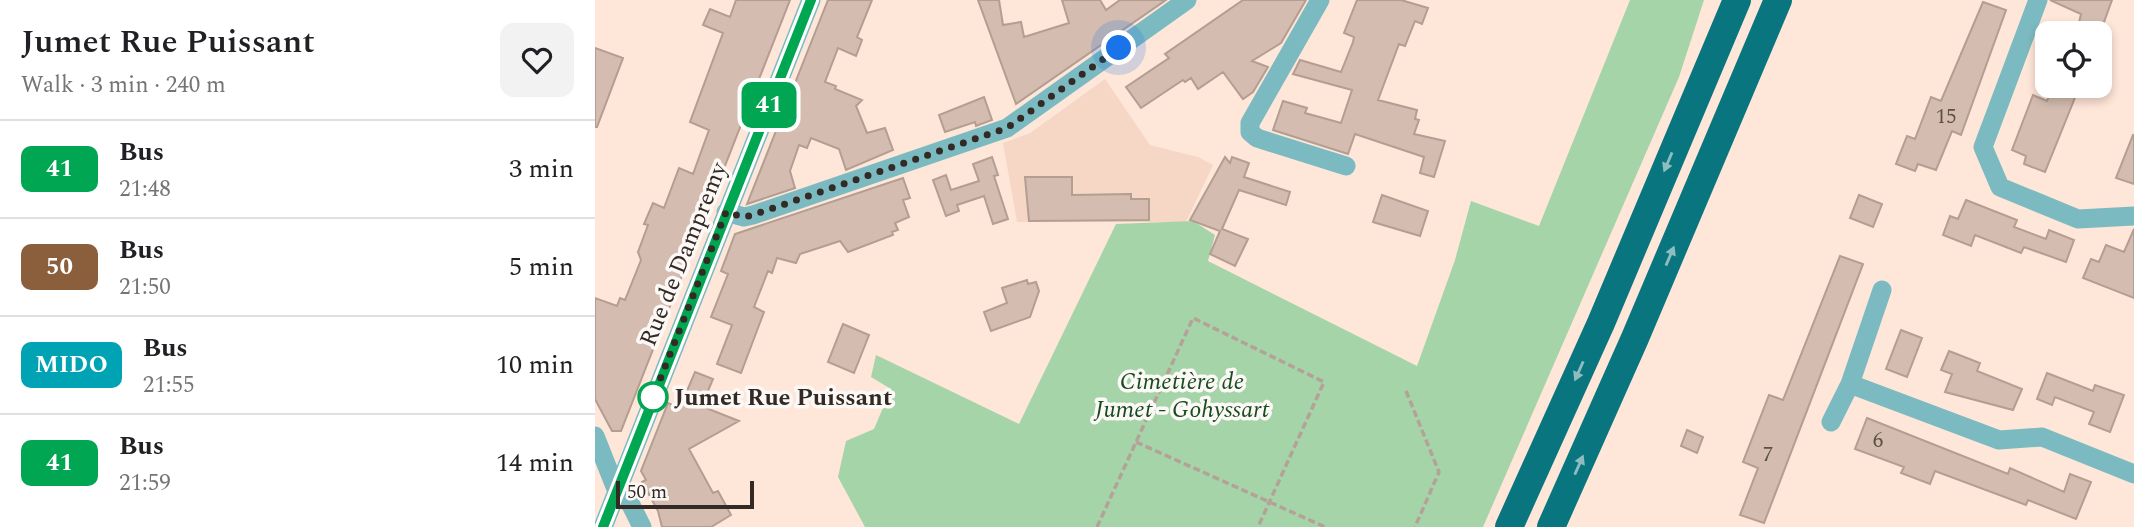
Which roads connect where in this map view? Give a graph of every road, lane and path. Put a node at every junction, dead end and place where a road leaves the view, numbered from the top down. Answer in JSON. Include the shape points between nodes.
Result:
{"nodes":[{"id":1,"x":811,"y":0,"type":"edge"},
{"id":2,"x":1187,"y":0,"type":"edge"},
{"id":3,"x":1319,"y":0,"type":"edge"},
{"id":4,"x":1721,"y":0,"type":"edge"},
{"id":5,"x":1737,"y":0,"type":"edge"},
{"id":6,"x":1778,"y":0,"type":"edge"},
{"id":7,"x":1799,"y":0,"type":"edge"},
{"id":8,"x":2038,"y":0,"type":"edge"},
{"id":9,"x":1746,"y":76,"type":"junction"},
{"id":10,"x":1695,"y":99,"type":"junction"},
{"id":11,"x":1346,"y":166,"type":"dead end"},
{"id":12,"x":726,"y":212,"type":"junction"},
{"id":13,"x":2134,"y":216,"type":"edge"},
{"id":14,"x":1882,"y":290,"type":"dead end"},
{"id":15,"x":1850,"y":384,"type":"junction"},
{"id":16,"x":1406,"y":391,"type":"dead end"},
{"id":17,"x":1831,"y":422,"type":"dead end"},
{"id":18,"x":595,"y":436,"type":"edge"},
{"id":19,"x":1136,"y":442,"type":"junction"},
{"id":20,"x":2134,"y":474,"type":"edge"},
{"id":21,"x":616,"y":489,"type":"junction"},
{"id":22,"x":595,"y":502,"type":"edge"},
{"id":23,"x":1270,"y":502,"type":"junction"},
{"id":24,"x":603,"y":527,"type":"edge"},
{"id":25,"x":642,"y":527,"type":"edge"},
{"id":26,"x":1097,"y":527,"type":"edge"},
{"id":27,"x":1258,"y":527,"type":"edge"},
{"id":28,"x":1325,"y":527,"type":"edge"},
{"id":29,"x":1415,"y":527,"type":"edge"},
{"id":30,"x":1509,"y":527,"type":"edge"},
{"id":31,"x":1551,"y":527,"type":"edge"}],
"edges":[{"from":1,"to":12,"type":"street","name":"Rue de Dampremy"},
{"from":2,"to":12,"type":"street","via":[[1007,128],[753,215]]},
{"from":3,"to":11,"type":"street","via":[[1250,123],[1250,132]]},
{"from":4,"to":10,"type":"highway"},
{"from":5,"to":10,"type":"highway"},
{"from":6,"to":9,"type":"highway"},
{"from":7,"to":9,"type":"highway"},
{"from":8,"to":13,"type":"street","via":[[1983,147],[2000,187],[2078,219]]},
{"from":31,"to":9,"type":"highway","one_way":true},
{"from":10,"to":30,"type":"highway","one_way":true},
{"from":12,"to":21,"type":"street","name":"Rue de Dampremy"},
{"from":14,"to":15,"type":"street"},
{"from":15,"to":17,"type":"street"},
{"from":15,"to":20,"type":"street","via":[[1999,440],[2042,437]]},
{"from":16,"to":29,"type":"path","via":[[1439,472]]},
{"from":18,"to":21,"type":"street"},
{"from":19,"to":23,"type":"path"},
{"from":19,"to":23,"type":"path","via":[[1193,318],[1324,382]]},
{"from":19,"to":26,"type":"path"},
{"from":21,"to":22,"type":"street"},
{"from":21,"to":24,"type":"street","name":"Rue de Dampremy"},
{"from":21,"to":25,"type":"street"},
{"from":23,"to":27,"type":"path"},
{"from":23,"to":28,"type":"path"}]}
